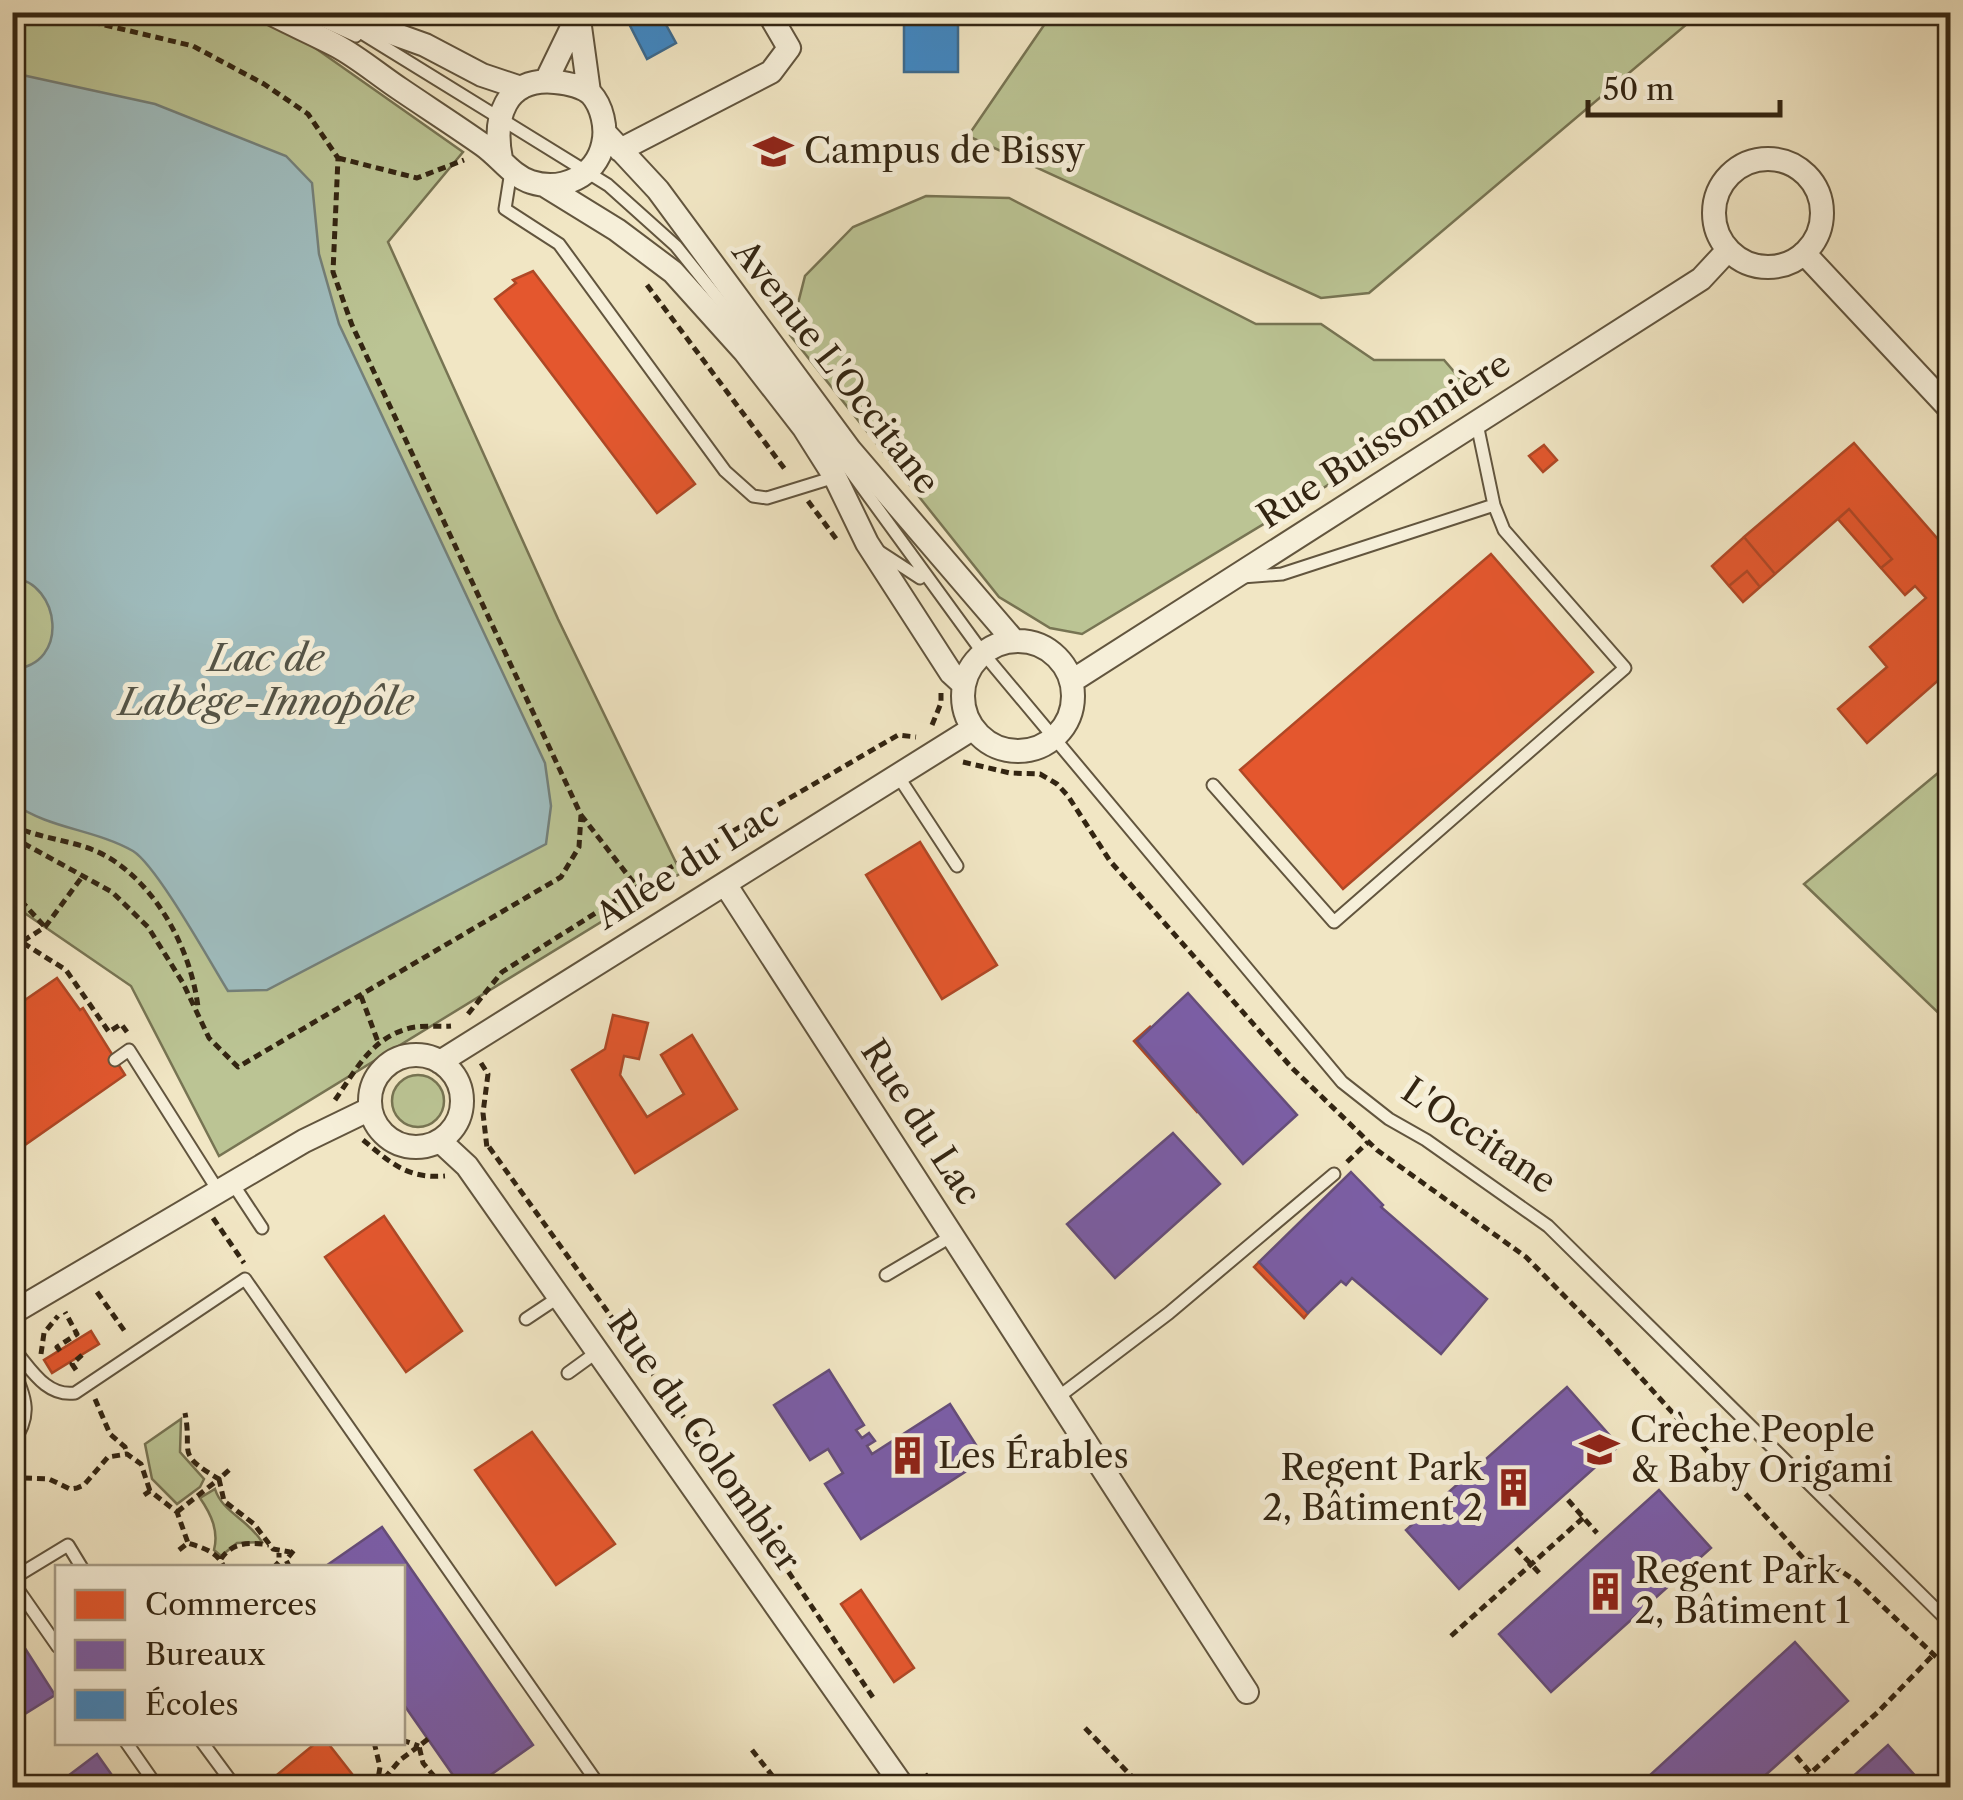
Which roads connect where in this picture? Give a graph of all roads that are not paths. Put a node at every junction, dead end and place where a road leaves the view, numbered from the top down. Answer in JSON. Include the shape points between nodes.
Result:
{"nodes":[{"id":1,"x":268,"y":12,"type":"edge"},
{"id":2,"x":303,"y":12,"type":"edge"},
{"id":3,"x":332,"y":12,"type":"edge"},
{"id":4,"x":768,"y":12,"type":"edge"},
{"id":5,"x":578,"y":14,"type":"edge"},
{"id":6,"x":379,"y":46,"type":"junction"},
{"id":7,"x":546,"y":81,"type":"junction"},
{"id":8,"x":521,"y":88,"type":"junction"},
{"id":9,"x":589,"y":92,"type":"junction"},
{"id":10,"x":498,"y":118,"type":"junction"},
{"id":11,"x":613,"y":142,"type":"junction"},
{"id":12,"x":506,"y":165,"type":"junction"},
{"id":13,"x":589,"y":173,"type":"junction"},
{"id":14,"x":544,"y":185,"type":"junction"},
{"id":15,"x":1728,"y":250,"type":"junction"},
{"id":16,"x":1804,"y":252,"type":"junction"},
{"id":17,"x":724,"y":307,"type":"junction"},
{"id":18,"x":745,"y":352,"type":"junction"},
{"id":19,"x":1950,"y":409,"type":"edge"},
{"id":20,"x":1476,"y":424,"type":"junction"},
{"id":21,"x":836,"y":477,"type":"junction"},
{"id":22,"x":1494,"y":505,"type":"junction"},
{"id":23,"x":867,"y":543,"type":"junction"},
{"id":24,"x":1233,"y":578,"type":"junction"},
{"id":25,"x":935,"y":590,"type":"junction"},
{"id":26,"x":1014,"y":641,"type":"junction"},
{"id":27,"x":983,"y":652,"type":"junction"},
{"id":28,"x":1072,"y":681,"type":"junction"},
{"id":29,"x":963,"y":684,"type":"junction"},
{"id":30,"x":972,"y":729,"type":"junction"},
{"id":31,"x":1055,"y":738,"type":"junction"},
{"id":32,"x":898,"y":776,"type":"junction"},
{"id":33,"x":1213,"y":785,"type":"dead end"},
{"id":34,"x":957,"y":866,"type":"dead end"},
{"id":35,"x":725,"y":884,"type":"junction"},
{"id":36,"x":115,"y":1060,"type":"dead end"},
{"id":37,"x":440,"y":1062,"type":"junction"},
{"id":38,"x":370,"y":1108,"type":"junction"},
{"id":39,"x":440,"y":1141,"type":"junction"},
{"id":40,"x":1334,"y":1174,"type":"road end"},
{"id":41,"x":219,"y":1192,"type":"junction"},
{"id":42,"x":262,"y":1228,"type":"dead end"},
{"id":43,"x":952,"y":1236,"type":"junction"},
{"id":44,"x":886,"y":1275,"type":"dead end"},
{"id":45,"x":559,"y":1296,"type":"junction"},
{"id":46,"x":12,"y":1314,"type":"edge"},
{"id":47,"x":526,"y":1319,"type":"dead end"},
{"id":48,"x":12,"y":1347,"type":"edge"},
{"id":49,"x":598,"y":1352,"type":"junction"},
{"id":50,"x":12,"y":1367,"type":"edge"},
{"id":51,"x":568,"y":1373,"type":"dead end"},
{"id":52,"x":1057,"y":1398,"type":"junction"},
{"id":53,"x":12,"y":1444,"type":"edge"},
{"id":54,"x":80,"y":1565,"type":"edge"},
{"id":55,"x":12,"y":1580,"type":"edge"},
{"id":56,"x":1950,"y":1623,"type":"edge"},
{"id":57,"x":55,"y":1643,"type":"edge"},
{"id":58,"x":1247,"y":1692,"type":"dead end"},
{"id":59,"x":128,"y":1745,"type":"edge"},
{"id":60,"x":204,"y":1745,"type":"edge"},
{"id":61,"x":158,"y":1788,"type":"edge"},
{"id":62,"x":236,"y":1788,"type":"edge"},
{"id":63,"x":602,"y":1788,"type":"edge"},
{"id":64,"x":904,"y":1788,"type":"edge"}],
"edges":[{"from":1,"to":12,"type":"street","via":[[340,48]]},
{"from":2,"to":6,"type":"lane"},
{"from":3,"to":6,"type":"lane"},
{"from":3,"to":8,"type":"street"},
{"from":4,"to":11,"type":"street","via":[[789,48],[771,72]]},
{"from":5,"to":7,"type":"street"},
{"from":5,"to":9,"type":"street"},
{"from":6,"to":10,"type":"lane","name":"Avenue L'Occitane"},
{"from":7,"to":8,"type":"street"},
{"from":7,"to":9,"type":"street"},
{"from":8,"to":10,"type":"street"},
{"from":9,"to":11,"type":"street"},
{"from":10,"to":12,"type":"street"},
{"from":10,"to":13,"type":"lane","name":"Avenue L'Occitane"},
{"from":11,"to":13,"type":"street"},
{"from":11,"to":26,"type":"street","name":"Avenue L'Occitane","via":[[658,190],[850,450]]},
{"from":12,"to":14,"type":"street"},
{"from":12,"to":21,"type":"lane","via":[[505,209],[559,244],[725,471],[752,496],[767,498]]},
{"from":13,"to":14,"type":"street"},
{"from":13,"to":17,"type":"lane","name":"Avenue L'Occitane","via":[[640,210]]},
{"from":14,"to":18,"type":"street","name":"Avenue L'Occitane","via":[[673,272]]},
{"from":15,"to":16,"type":"street","via":[[1767,267]]},
{"from":15,"to":16,"type":"street","via":[[1713,213],[1720,187],[1751,161],[1770,159],[1801,170],[1814,184],[1821,220]]},
{"from":15,"to":20,"type":"street","name":"Rue Buissonnière","via":[[1701,280]]},
{"from":16,"to":19,"type":"street"},
{"from":17,"to":18,"type":"lane","name":"Avenue L'Occitane"},
{"from":17,"to":25,"type":"lane","name":"Avenue L'Occitane"},
{"from":18,"to":21,"type":"street"},
{"from":20,"to":22,"type":"lane"},
{"from":20,"to":24,"type":"street","name":"Rue Buissonnière"},
{"from":21,"to":23,"type":"street"},
{"from":22,"to":24,"type":"lane","via":[[1282,574]]},
{"from":22,"to":33,"type":"lane","via":[[1504,530],[1625,668],[1334,922]]},
{"from":23,"to":25,"type":"lane","name":"Avenue L'Occitane"},
{"from":23,"to":29,"type":"street"},
{"from":24,"to":28,"type":"street","name":"Rue Buissonnière"},
{"from":25,"to":27,"type":"lane","name":"Avenue L'Occitane"},
{"from":26,"to":27,"type":"street"},
{"from":26,"to":28,"type":"street","via":[[1050,651]]},
{"from":27,"to":29,"type":"street"},
{"from":27,"to":31,"type":"lane","name":"Avenue L'Occitane"},
{"from":28,"to":31,"type":"street","via":[[1072,712]]},
{"from":29,"to":30,"type":"street"},
{"from":30,"to":31,"type":"street","via":[[1002,750],[1039,748]]},
{"from":30,"to":32,"type":"street","name":"Allée du Lac","via":[[934,743]]},
{"from":31,"to":56,"type":"lane","name":"L'Occitane","via":[[1342,1082],[1548,1226]]},
{"from":32,"to":34,"type":"lane"},
{"from":32,"to":35,"type":"street","name":"Allée du Lac"},
{"from":35,"to":37,"type":"street","name":"Allée du Lac"},
{"from":35,"to":43,"type":"street","name":"Rue du Lac"},
{"from":36,"to":41,"type":"lane","via":[[129,1050]]},
{"from":37,"to":38,"type":"street","name":"Allée du Lac","via":[[411,1056],[384,1068]]},
{"from":37,"to":39,"type":"street","via":[[452,1072],[462,1101],[459,1117]]},
{"from":38,"to":39,"type":"street","via":[[374,1123],[396,1143],[411,1148]]},
{"from":38,"to":41,"type":"street"},
{"from":39,"to":45,"type":"street","name":"Rue du Colombier","via":[[468,1166]]},
{"from":40,"to":52,"type":"lane"},
{"from":41,"to":42,"type":"lane"},
{"from":41,"to":46,"type":"street"},
{"from":43,"to":44,"type":"lane"},
{"from":43,"to":52,"type":"street","name":"Rue du Lac"},
{"from":45,"to":47,"type":"lane"},
{"from":45,"to":49,"type":"street","name":"Rue du Colombier"},
{"from":48,"to":63,"type":"lane","via":[[50,1389],[76,1392],[245,1280]]},
{"from":49,"to":51,"type":"lane"},
{"from":49,"to":64,"type":"street","name":"Rue du Colombier"},
{"from":50,"to":53,"type":"lane","via":[[26,1411]]},
{"from":52,"to":58,"type":"street","name":"Rue du Lac"},
{"from":54,"to":55,"type":"lane","via":[[68,1545]]},
{"from":55,"to":57,"type":"lane"},
{"from":59,"to":61,"type":"lane"},
{"from":60,"to":62,"type":"lane"}]}
